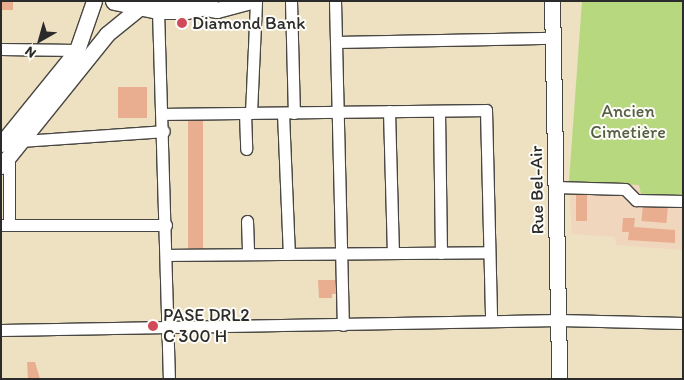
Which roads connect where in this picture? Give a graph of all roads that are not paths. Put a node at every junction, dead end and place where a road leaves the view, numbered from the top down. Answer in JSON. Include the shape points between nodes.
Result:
{"nodes":[{"id":1,"x":94,"y":1,"type":"edge"},
{"id":2,"x":115,"y":1,"type":"edge"},
{"id":3,"x":250,"y":1,"type":"edge"},
{"id":4,"x":256,"y":1,"type":"edge"},
{"id":5,"x":291,"y":1,"type":"edge"},
{"id":6,"x":335,"y":1,"type":"edge"},
{"id":7,"x":552,"y":1,"type":"edge"},
{"id":8,"x":205,"y":4,"type":"edge"},
{"id":9,"x":138,"y":8,"type":"junction"},
{"id":10,"x":158,"y":10,"type":"junction"},
{"id":11,"x":553,"y":38,"type":"junction"},
{"id":12,"x":336,"y":42,"type":"junction"},
{"id":13,"x":1,"y":49,"type":"edge"},
{"id":14,"x":77,"y":50,"type":"junction"},
{"id":15,"x":389,"y":111,"type":"junction"},
{"id":16,"x":439,"y":111,"type":"junction"},
{"id":17,"x":338,"y":112,"type":"junction"},
{"id":18,"x":248,"y":113,"type":"junction"},
{"id":19,"x":289,"y":113,"type":"junction"},
{"id":20,"x":163,"y":114,"type":"junction"},
{"id":21,"x":164,"y":131,"type":"junction"},
{"id":22,"x":22,"y":141,"type":"junction"},
{"id":23,"x":246,"y":149,"type":"dead end"},
{"id":24,"x":3,"y":150,"type":"edge"},
{"id":25,"x":555,"y":187,"type":"junction"},
{"id":26,"x":683,"y":202,"type":"edge"},
{"id":27,"x":247,"y":221,"type":"dead end"},
{"id":28,"x":5,"y":225,"type":"edge"},
{"id":29,"x":166,"y":225,"type":"junction"},
{"id":30,"x":489,"y":252,"type":"junction"},
{"id":31,"x":393,"y":253,"type":"junction"},
{"id":32,"x":441,"y":253,"type":"junction"},
{"id":33,"x":248,"y":254,"type":"junction"},
{"id":34,"x":290,"y":254,"type":"junction"},
{"id":35,"x":342,"y":254,"type":"junction"},
{"id":36,"x":166,"y":255,"type":"junction"},
{"id":37,"x":559,"y":320,"type":"junction"},
{"id":38,"x":490,"y":321,"type":"junction"},
{"id":39,"x":683,"y":323,"type":"edge"},
{"id":40,"x":343,"y":325,"type":"junction"},
{"id":41,"x":168,"y":328,"type":"junction"},
{"id":42,"x":1,"y":330,"type":"edge"},
{"id":43,"x":169,"y":379,"type":"edge"},
{"id":44,"x":559,"y":379,"type":"edge"}],
"edges":[{"from":1,"to":14,"type":"main road"},
{"from":2,"to":9,"type":"highway"},
{"from":3,"to":8,"type":"main road","via":[[217,10]]},
{"from":4,"to":18,"type":"street"},
{"from":5,"to":19,"type":"street"},
{"from":6,"to":12,"type":"street"},
{"from":7,"to":11,"type":"main road","name":"Rue Bel-Air"},
{"from":8,"to":10,"type":"highway"},
{"from":9,"to":10,"type":"highway"},
{"from":9,"to":22,"type":"main road","via":[[107,34]]},
{"from":10,"to":20,"type":"street"},
{"from":11,"to":12,"type":"street"},
{"from":11,"to":25,"type":"main road","name":"Rue Bel-Air"},
{"from":12,"to":17,"type":"street"},
{"from":13,"to":14,"type":"street"},
{"from":14,"to":24,"type":"main road"},
{"from":15,"to":16,"type":"street"},
{"from":15,"to":17,"type":"street"},
{"from":15,"to":31,"type":"street"},
{"from":16,"to":30,"type":"street","via":[[486,110]]},
{"from":16,"to":32,"type":"street"},
{"from":17,"to":19,"type":"street"},
{"from":17,"to":35,"type":"street"},
{"from":18,"to":19,"type":"street"},
{"from":18,"to":20,"type":"street"},
{"from":18,"to":23,"type":"street"},
{"from":19,"to":34,"type":"street"},
{"from":20,"to":21,"type":"street"},
{"from":21,"to":22,"type":"street"},
{"from":21,"to":29,"type":"street"},
{"from":22,"to":24,"type":"main road"},
{"from":24,"to":28,"type":"street"},
{"from":25,"to":26,"type":"street","via":[[625,189],[636,200]]},
{"from":25,"to":37,"type":"main road","name":"Rue Bel-Air"},
{"from":27,"to":33,"type":"street"},
{"from":28,"to":29,"type":"street"},
{"from":29,"to":36,"type":"street"},
{"from":30,"to":32,"type":"street"},
{"from":30,"to":38,"type":"street"},
{"from":31,"to":32,"type":"street"},
{"from":31,"to":35,"type":"street"},
{"from":33,"to":34,"type":"street"},
{"from":33,"to":36,"type":"street"},
{"from":34,"to":35,"type":"street"},
{"from":35,"to":40,"type":"street"},
{"from":36,"to":41,"type":"street"},
{"from":37,"to":38,"type":"street"},
{"from":37,"to":39,"type":"street"},
{"from":37,"to":44,"type":"main road","name":"Rue Bel-Air"},
{"from":38,"to":40,"type":"street"},
{"from":40,"to":41,"type":"street"},
{"from":41,"to":42,"type":"street"},
{"from":41,"to":43,"type":"street"}]}
